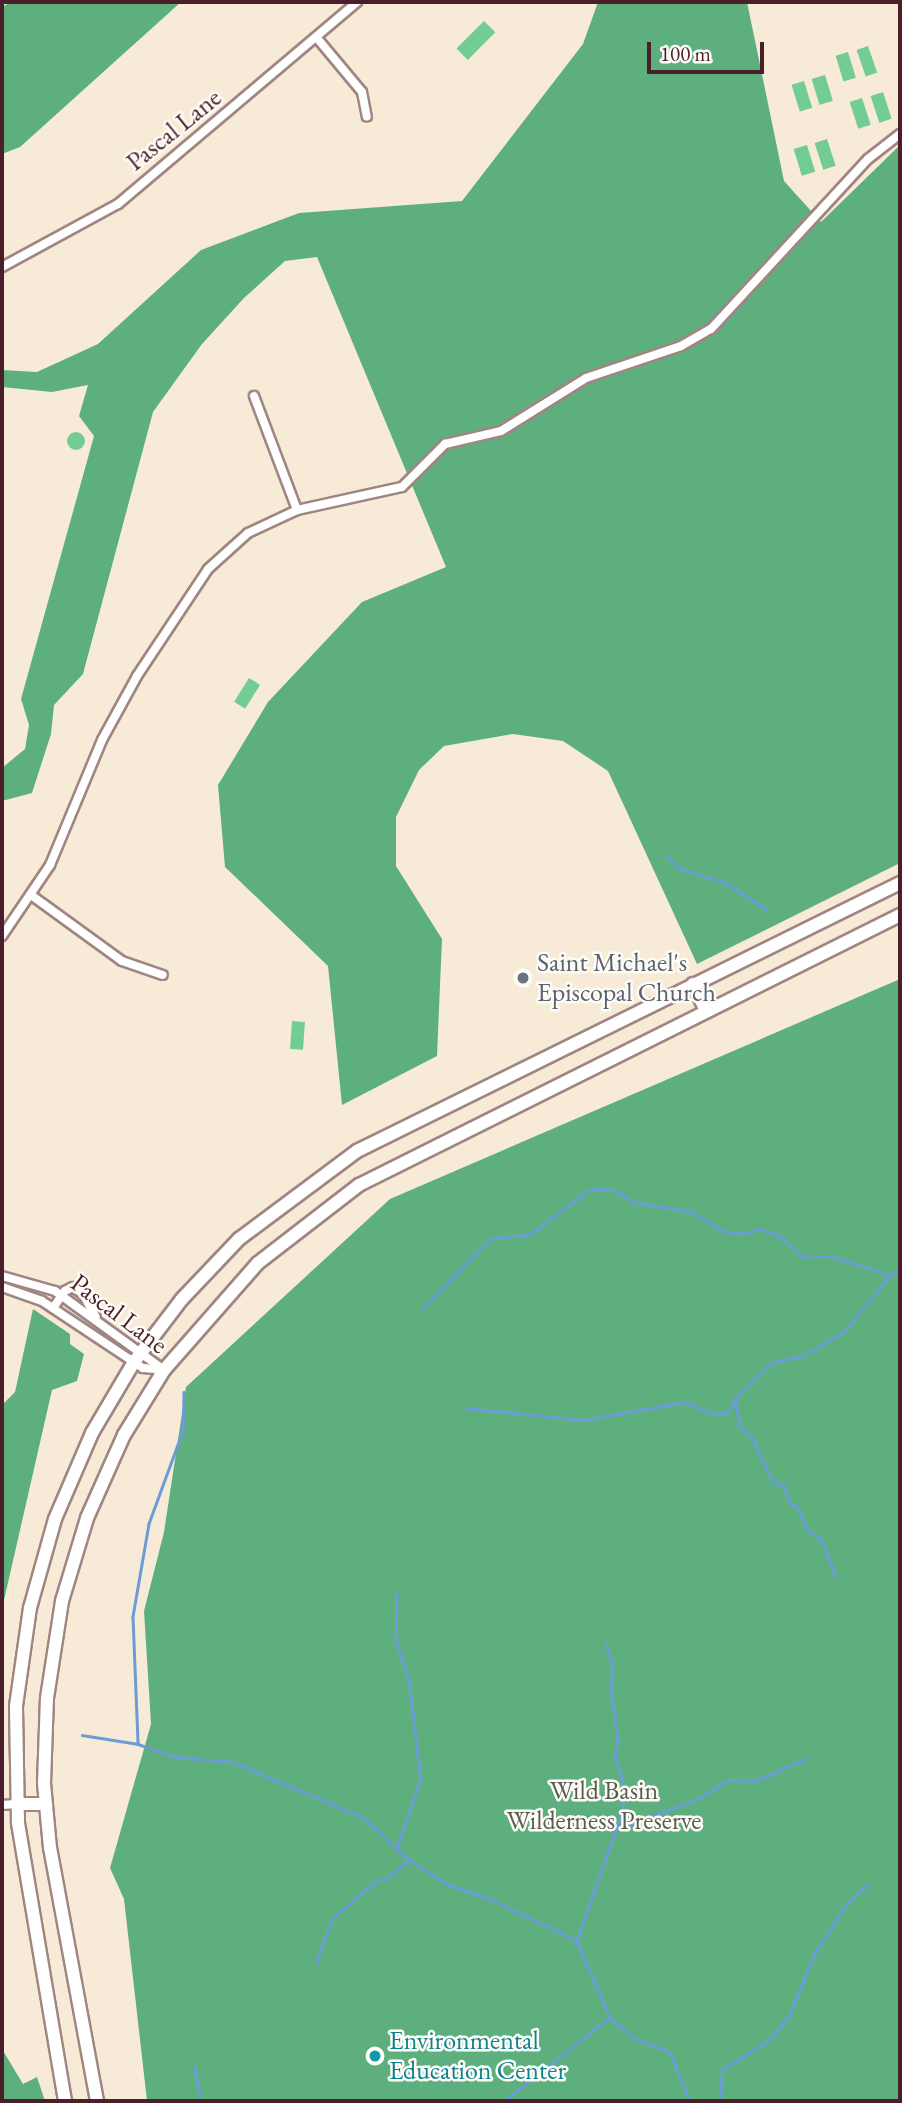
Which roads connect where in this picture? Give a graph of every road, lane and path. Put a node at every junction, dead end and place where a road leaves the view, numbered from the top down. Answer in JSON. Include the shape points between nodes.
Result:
{"nodes":[{"id":1,"x":357,"y":2,"type":"edge"},
{"id":2,"x":317,"y":38,"type":"junction"},
{"id":3,"x":367,"y":117,"type":"dead end"},
{"id":4,"x":900,"y":134,"type":"edge"},
{"id":5,"x":2,"y":267,"type":"edge"},
{"id":6,"x":254,"y":396,"type":"dead end"},
{"id":7,"x":297,"y":510,"type":"junction"},
{"id":8,"x":900,"y":883,"type":"edge"},
{"id":9,"x":31,"y":895,"type":"junction"},
{"id":10,"x":900,"y":915,"type":"edge"},
{"id":11,"x":2,"y":936,"type":"edge"},
{"id":12,"x":163,"y":975,"type":"dead end"},
{"id":13,"x":693,"y":984,"type":"junction"},
{"id":14,"x":706,"y":1011,"type":"junction"},
{"id":15,"x":2,"y":1276,"type":"edge"},
{"id":16,"x":39,"y":1284,"type":"junction"},
{"id":17,"x":2,"y":1287,"type":"edge"},
{"id":18,"x":33,"y":1296,"type":"junction"},
{"id":19,"x":61,"y":1296,"type":"junction"},
{"id":20,"x":53,"y":1308,"type":"junction"},
{"id":21,"x":102,"y":1324,"type":"junction"},
{"id":22,"x":138,"y":1357,"type":"junction"},
{"id":23,"x":164,"y":1370,"type":"junction"},
{"id":24,"x":16,"y":1804,"type":"junction"},
{"id":25,"x":46,"y":1804,"type":"junction"},
{"id":26,"x":2,"y":1805,"type":"edge"},
{"id":27,"x":65,"y":2101,"type":"edge"},
{"id":28,"x":97,"y":2101,"type":"edge"}],
"edges":[{"from":1,"to":2,"type":"street","name":"Pascal Lane"},
{"from":2,"to":3,"type":"street","via":[[362,92]]},
{"from":2,"to":5,"type":"street","name":"Pascal Lane","via":[[118,204]]},
{"from":4,"to":7,"type":"street","via":[[868,159],[711,329],[681,346],[586,378],[501,431],[445,444],[402,487]]},
{"from":6,"to":7,"type":"street"},
{"from":7,"to":9,"type":"street","via":[[248,533],[208,569],[115,715],[57,850]]},
{"from":8,"to":13,"type":"highway"},
{"from":9,"to":11,"type":"street"},
{"from":9,"to":12,"type":"street","via":[[122,961]]},
{"from":10,"to":14,"type":"highway"},
{"from":13,"to":14,"type":"highway"},
{"from":13,"to":22,"type":"highway","via":[[399,1129],[322,1174],[227,1251]]},
{"from":14,"to":23,"type":"highway","via":[[425,1148],[335,1201],[249,1272]]},
{"from":15,"to":16,"type":"street","name":"Pascal Lane"},
{"from":16,"to":18,"type":"street"},
{"from":16,"to":19,"type":"street","name":"Pascal Lane"},
{"from":17,"to":18,"type":"street","name":"Pascal Lane"},
{"from":18,"to":20,"type":"street","name":"Pascal Lane"},
{"from":19,"to":20,"type":"street"},
{"from":19,"to":21,"type":"street","name":"Pascal Lane"},
{"from":19,"to":21,"type":"street","via":[[70,1287],[79,1289]]},
{"from":20,"to":22,"type":"street","name":"Pascal Lane"},
{"from":21,"to":22,"type":"street","name":"Pascal Lane"},
{"from":22,"to":23,"type":"street","name":"Pascal Lane"},
{"from":22,"to":23,"type":"street","name":"Pascal Lane","via":[[146,1369]]},
{"from":22,"to":24,"type":"highway","via":[[80,1458],[40,1567],[19,1668]]},
{"from":23,"to":25,"type":"highway","via":[[108,1467],[69,1573],[47,1698]]},
{"from":24,"to":25,"type":"highway"},
{"from":24,"to":26,"type":"street"},
{"from":24,"to":27,"type":"highway"},
{"from":25,"to":28,"type":"highway"}]}
